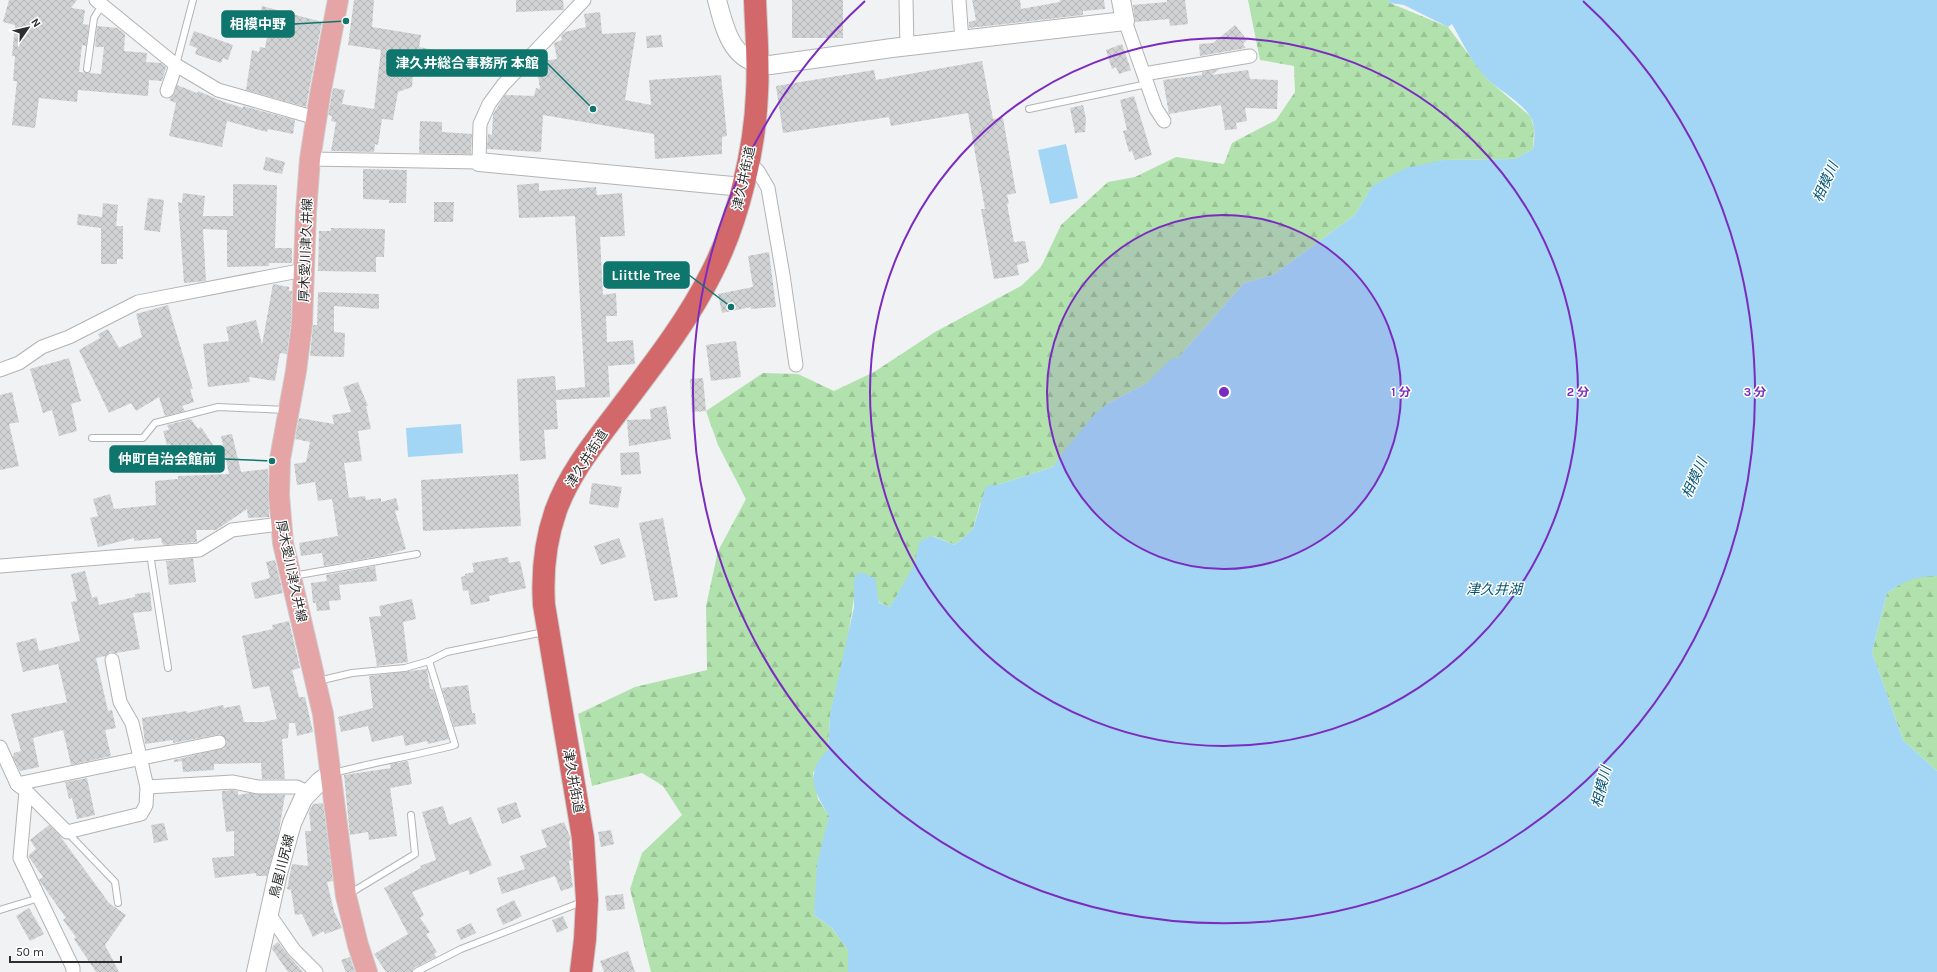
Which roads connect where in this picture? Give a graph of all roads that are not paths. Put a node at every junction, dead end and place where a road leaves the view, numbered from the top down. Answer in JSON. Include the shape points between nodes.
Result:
{"nodes":[{"id":1,"x":192,"y":0,"type":"edge"},
{"id":2,"x":338,"y":0,"type":"edge"},
{"id":3,"x":584,"y":0,"type":"edge"},
{"id":4,"x":717,"y":0,"type":"edge"},
{"id":5,"x":755,"y":0,"type":"edge"},
{"id":6,"x":906,"y":0,"type":"edge"},
{"id":7,"x":959,"y":0,"type":"edge"},
{"id":8,"x":1120,"y":0,"type":"edge"},
{"id":9,"x":99,"y":3,"type":"edge"},
{"id":10,"x":1125,"y":21,"type":"junction"},
{"id":11,"x":962,"y":41,"type":"junction"},
{"id":12,"x":907,"y":47,"type":"junction"},
{"id":13,"x":1250,"y":56,"type":"dead end"},
{"id":14,"x":757,"y":65,"type":"junction"},
{"id":15,"x":176,"y":66,"type":"junction"},
{"id":16,"x":87,"y":69,"type":"dead end"},
{"id":17,"x":1145,"y":79,"type":"junction"},
{"id":18,"x":167,"y":91,"type":"dead end"},
{"id":19,"x":1029,"y":110,"type":"dead end"},
{"id":20,"x":316,"y":118,"type":"junction"},
{"id":21,"x":1164,"y":121,"type":"dead end"},
{"id":22,"x":310,"y":159,"type":"junction"},
{"id":23,"x":479,"y":162,"type":"junction"},
{"id":24,"x":748,"y":162,"type":"junction"},
{"id":25,"x":743,"y":187,"type":"junction"},
{"id":26,"x":304,"y":270,"type":"junction"},
{"id":27,"x":796,"y":365,"type":"dead end"},
{"id":28,"x":0,"y":370,"type":"edge"},
{"id":29,"x":289,"y":410,"type":"junction"},
{"id":30,"x":92,"y":438,"type":"dead end"},
{"id":31,"x":280,"y":524,"type":"junction"},
{"id":32,"x":150,"y":554,"type":"junction"},
{"id":33,"x":417,"y":554,"type":"dead end"},
{"id":34,"x":0,"y":566,"type":"edge"},
{"id":35,"x":291,"y":576,"type":"junction"},
{"id":36,"x":548,"y":631,"type":"junction"},
{"id":37,"x":112,"y":660,"type":"dead end"},
{"id":38,"x":429,"y":661,"type":"junction"},
{"id":39,"x":168,"y":668,"type":"dead end"},
{"id":40,"x":316,"y":681,"type":"junction"},
{"id":41,"x":219,"y":742,"type":"dead end"},
{"id":42,"x":0,"y":747,"type":"edge"},
{"id":43,"x":140,"y":757,"type":"junction"},
{"id":44,"x":330,"y":774,"type":"junction"},
{"id":45,"x":21,"y":787,"type":"junction"},
{"id":46,"x":147,"y":787,"type":"junction"},
{"id":47,"x":309,"y":793,"type":"junction"},
{"id":48,"x":411,"y":815,"type":"dead end"},
{"id":49,"x":67,"y":832,"type":"junction"},
{"id":50,"x":346,"y":896,"type":"junction"},
{"id":51,"x":39,"y":898,"type":"junction"},
{"id":52,"x":587,"y":900,"type":"junction"},
{"id":53,"x":118,"y":903,"type":"dead end"},
{"id":54,"x":0,"y":910,"type":"edge"},
{"id":55,"x":269,"y":914,"type":"junction"},
{"id":56,"x":72,"y":972,"type":"edge"},
{"id":57,"x":256,"y":972,"type":"edge"},
{"id":58,"x":316,"y":972,"type":"edge"},
{"id":59,"x":367,"y":972,"type":"edge"},
{"id":60,"x":416,"y":972,"type":"edge"},
{"id":61,"x":581,"y":972,"type":"edge"}],
"edges":[{"from":1,"to":15,"type":"lane"},
{"from":2,"to":20,"type":"main road","name":"厚木愛川津久井線"},
{"from":3,"to":23,"type":"street","via":[[503,85],[489,104],[480,124]]},
{"from":4,"to":14,"type":"street","via":[[729,38],[745,59]]},
{"from":5,"to":14,"type":"highway","name":"津久井街道"},
{"from":6,"to":12,"type":"street"},
{"from":7,"to":11,"type":"street"},
{"from":8,"to":10,"type":"street"},
{"from":9,"to":15,"type":"street"},
{"from":9,"to":16,"type":"lane","via":[[94,18]]},
{"from":10,"to":11,"type":"street"},
{"from":10,"to":17,"type":"street"},
{"from":11,"to":12,"type":"street"},
{"from":12,"to":14,"type":"street"},
{"from":13,"to":17,"type":"street"},
{"from":14,"to":24,"type":"highway","name":"津久井街道","via":[[757,94]]},
{"from":15,"to":18,"type":"street"},
{"from":15,"to":20,"type":"street","via":[[218,90]]},
{"from":17,"to":19,"type":"lane"},
{"from":17,"to":21,"type":"street","via":[[1156,109]]},
{"from":20,"to":22,"type":"main road","name":"厚木愛川津久井線"},
{"from":22,"to":23,"type":"street"},
{"from":22,"to":26,"type":"main road","name":"厚木愛川津久井線"},
{"from":23,"to":25,"type":"street"},
{"from":24,"to":25,"type":"highway","name":"津久井街道"},
{"from":24,"to":27,"type":"street","via":[[758,171],[768,188]]},
{"from":25,"to":36,"type":"highway","name":"津久井街道","via":[[724,246],[693,309],[586,453],[562,497],[552,523],[545,559],[544,598]]},
{"from":26,"to":28,"type":"street","via":[[138,302],[69,337],[42,347],[19,363]]},
{"from":26,"to":29,"type":"main road","name":"厚木愛川津久井線","via":[[302,324]]},
{"from":29,"to":30,"type":"lane","via":[[218,407],[155,423],[143,438]]},
{"from":29,"to":31,"type":"main road","name":"厚木愛川津久井線","via":[[280,459]]},
{"from":31,"to":32,"type":"street","via":[[232,530],[199,550]]},
{"from":31,"to":35,"type":"main road","name":"厚木愛川津久井線"},
{"from":32,"to":34,"type":"street"},
{"from":32,"to":39,"type":"lane"},
{"from":33,"to":35,"type":"lane"},
{"from":35,"to":40,"type":"main road","name":"厚木愛川津久井線"},
{"from":36,"to":38,"type":"lane","via":[[447,652]]},
{"from":36,"to":52,"type":"highway","name":"津久井街道","via":[[583,838]]},
{"from":37,"to":43,"type":"street","via":[[120,702],[132,723]]},
{"from":38,"to":40,"type":"lane","via":[[405,668],[352,673]]},
{"from":38,"to":44,"type":"lane","via":[[455,745]]},
{"from":40,"to":44,"type":"main road","name":"厚木愛川津久井線","via":[[323,714]]},
{"from":41,"to":43,"type":"street"},
{"from":42,"to":45,"type":"street"},
{"from":43,"to":45,"type":"street"},
{"from":43,"to":46,"type":"street"},
{"from":44,"to":47,"type":"street","name":"鳥屋川尻線"},
{"from":44,"to":50,"type":"main road","name":"厚木愛川津久井線"},
{"from":45,"to":49,"type":"street"},
{"from":45,"to":51,"type":"street","via":[[20,858]]},
{"from":46,"to":47,"type":"street","via":[[233,782],[258,787],[297,787]]},
{"from":46,"to":49,"type":"street","via":[[146,805],[141,814]]},
{"from":47,"to":55,"type":"street","name":"鳥屋川尻線","via":[[297,809],[292,823]]},
{"from":48,"to":50,"type":"lane","via":[[415,854]]},
{"from":49,"to":53,"type":"lane","via":[[115,882]]},
{"from":50,"to":59,"type":"main road","name":"厚木愛川津久井線"},
{"from":51,"to":54,"type":"lane"},
{"from":51,"to":56,"type":"street","via":[[73,968]]},
{"from":52,"to":60,"type":"lane","via":[[461,949]]},
{"from":52,"to":61,"type":"highway","name":"津久井街道"},
{"from":55,"to":57,"type":"street","name":"鳥屋川尻線"},
{"from":55,"to":58,"type":"street","via":[[294,950]]}]}
